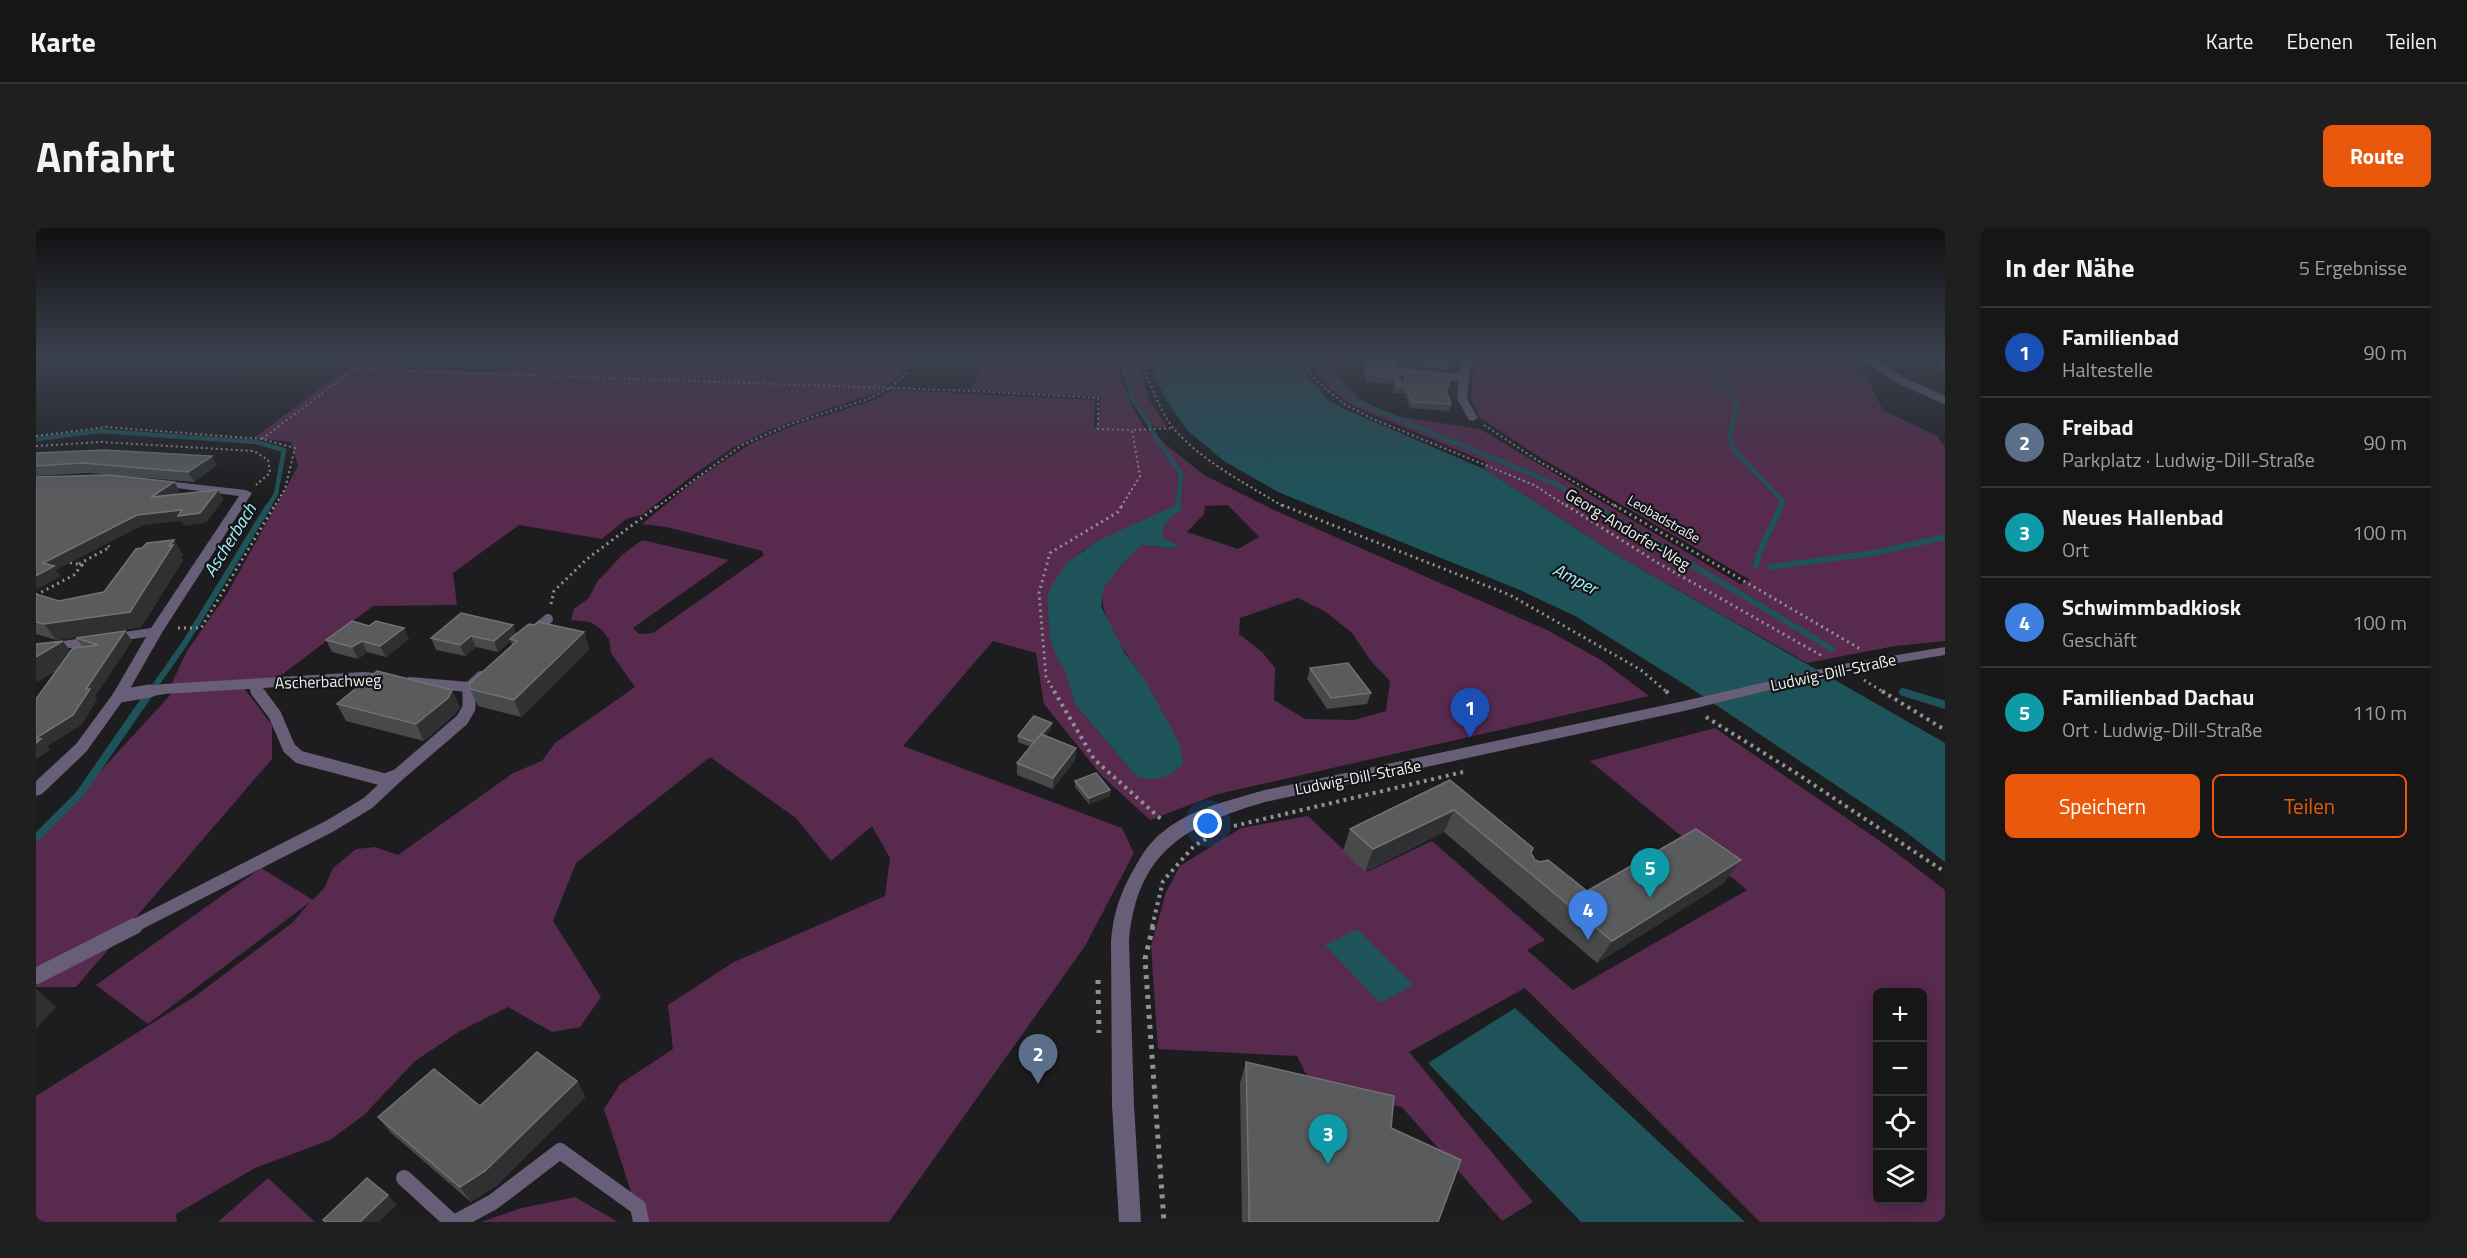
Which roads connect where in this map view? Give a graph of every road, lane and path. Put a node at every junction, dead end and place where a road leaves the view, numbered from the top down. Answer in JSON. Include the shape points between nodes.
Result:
{"nodes":[{"id":1,"x":307,"y":404,"type":"edge"},
{"id":2,"x":851,"y":404,"type":"edge"},
{"id":3,"x":1098,"y":404,"type":"edge"},
{"id":4,"x":1161,"y":404,"type":"edge"},
{"id":5,"x":1345,"y":404,"type":"edge"},
{"id":6,"x":1465,"y":404,"type":"edge"},
{"id":7,"x":1473,"y":418,"type":"joint"},
{"id":8,"x":1173,"y":428,"type":"junction"},
{"id":9,"x":1132,"y":430,"type":"junction"},
{"id":10,"x":36,"y":436,"type":"edge"},
{"id":11,"x":262,"y":439,"type":"junction"},
{"id":12,"x":36,"y":446,"type":"edge"},
{"id":13,"x":149,"y":482,"type":"edge"},
{"id":14,"x":246,"y":493,"type":"junction"},
{"id":15,"x":108,"y":546,"type":"dead end"},
{"id":16,"x":59,"y":561,"type":"edge"},
{"id":17,"x":78,"y":565,"type":"junction"},
{"id":18,"x":36,"y":595,"type":"edge"},
{"id":19,"x":548,"y":619,"type":"joint"},
{"id":20,"x":182,"y":628,"type":"dead end"},
{"id":21,"x":156,"y":631,"type":"junction"},
{"id":22,"x":525,"y":638,"type":"edge"},
{"id":23,"x":36,"y":649,"type":"edge"},
{"id":24,"x":1945,"y":651,"type":"edge"},
{"id":25,"x":1881,"y":661,"type":"junction"},
{"id":26,"x":493,"y":666,"type":"edge"},
{"id":27,"x":1840,"y":668,"type":"junction"},
{"id":28,"x":252,"y":684,"type":"junction"},
{"id":29,"x":469,"y":687,"type":"junction"},
{"id":30,"x":119,"y":696,"type":"junction"},
{"id":31,"x":1661,"y":699,"type":"dead end"},
{"id":32,"x":1719,"y":725,"type":"dead end"},
{"id":33,"x":1945,"y":730,"type":"edge"},
{"id":34,"x":1466,"y":772,"type":"dead end"},
{"id":35,"x":398,"y":775,"type":"junction"},
{"id":36,"x":36,"y":790,"type":"edge"},
{"id":37,"x":1169,"y":823,"type":"junction"},
{"id":38,"x":1222,"y":828,"type":"dead end"},
{"id":39,"x":1154,"y":829,"type":"dead end"},
{"id":40,"x":1213,"y":834,"type":"dead end"},
{"id":41,"x":1945,"y":872,"type":"edge"},
{"id":42,"x":1099,"y":969,"type":"dead end"},
{"id":43,"x":36,"y":976,"type":"edge"},
{"id":44,"x":1099,"y":1039,"type":"dead end"},
{"id":45,"x":404,"y":1178,"type":"dead end"},
{"id":46,"x":454,"y":1222,"type":"edge"},
{"id":47,"x":641,"y":1222,"type":"edge"},
{"id":48,"x":1130,"y":1222,"type":"edge"},
{"id":49,"x":1164,"y":1222,"type":"edge"}],
"edges":[{"from":1,"to":11,"type":"path"},
{"from":2,"to":19,"type":"path","via":[[790,424],[734,450],[587,560],[554,591]]},
{"from":3,"to":9,"type":"path","via":[[1098,429]]},
{"from":4,"to":8,"type":"path"},
{"from":5,"to":27,"type":"path","name":"Georg-Andorfer-Weg","via":[[1534,485],[1658,563]]},
{"from":6,"to":7,"type":"street"},
{"from":7,"to":25,"type":"path","name":"Leobadstraße","via":[[1537,460]]},
{"from":8,"to":9,"type":"path"},
{"from":8,"to":31,"type":"path","via":[[1200,453],[1285,507],[1510,595],[1552,617],[1641,670],[1672,696]]},
{"from":9,"to":37,"type":"path","via":[[1140,476],[1118,512],[1050,553],[1039,593],[1042,645],[1046,677],[1094,759]]},
{"from":10,"to":11,"type":"path","via":[[106,427]]},
{"from":11,"to":20,"type":"path","via":[[295,448],[285,489],[201,627]]},
{"from":12,"to":14,"type":"path","via":[[101,442],[254,451],[268,460],[270,473]]},
{"from":13,"to":14,"type":"street"},
{"from":14,"to":21,"type":"street"},
{"from":15,"to":17,"type":"path"},
{"from":16,"to":17,"type":"path"},
{"from":17,"to":18,"type":"path","via":[[82,565],[74,575]]},
{"from":19,"to":22,"type":"lane"},
{"from":21,"to":23,"type":"street"},
{"from":21,"to":30,"type":"street"},
{"from":24,"to":25,"type":"street","name":"Ludwig-Dill-Straße"},
{"from":25,"to":27,"type":"street","name":"Ludwig-Dill-Straße"},
{"from":26,"to":29,"type":"lane"},
{"from":27,"to":33,"type":"path","name":"Georg-Andorfer-Weg"},
{"from":27,"to":37,"type":"street","name":"Ludwig-Dill-Straße","via":[[1700,711],[1252,799]]},
{"from":28,"to":29,"type":"lane","name":"Ascherbachweg","via":[[364,677]]},
{"from":28,"to":30,"type":"lane","name":"Ascherbachweg","via":[[140,691]]},
{"from":28,"to":35,"type":"lane","via":[[299,757],[367,777],[385,780]]},
{"from":29,"to":35,"type":"lane","via":[[468,708],[462,720]]},
{"from":30,"to":36,"type":"street","via":[[81,748]]},
{"from":32,"to":41,"type":"path"},
{"from":34,"to":38,"type":"path"},
{"from":35,"to":43,"type":"lane","via":[[368,802],[330,826]]},
{"from":37,"to":39,"type":"path"},
{"from":37,"to":48,"type":"street","name":"Ludwig-Dill-Straße","via":[[1140,871],[1122,920],[1123,1105]]},
{"from":40,"to":49,"type":"path","via":[[1194,846],[1163,881],[1145,959]]},
{"from":42,"to":44,"type":"path"},
{"from":45,"to":46,"type":"lane"},
{"from":46,"to":47,"type":"lane","via":[[494,1202],[560,1151],[638,1207]]}]}
